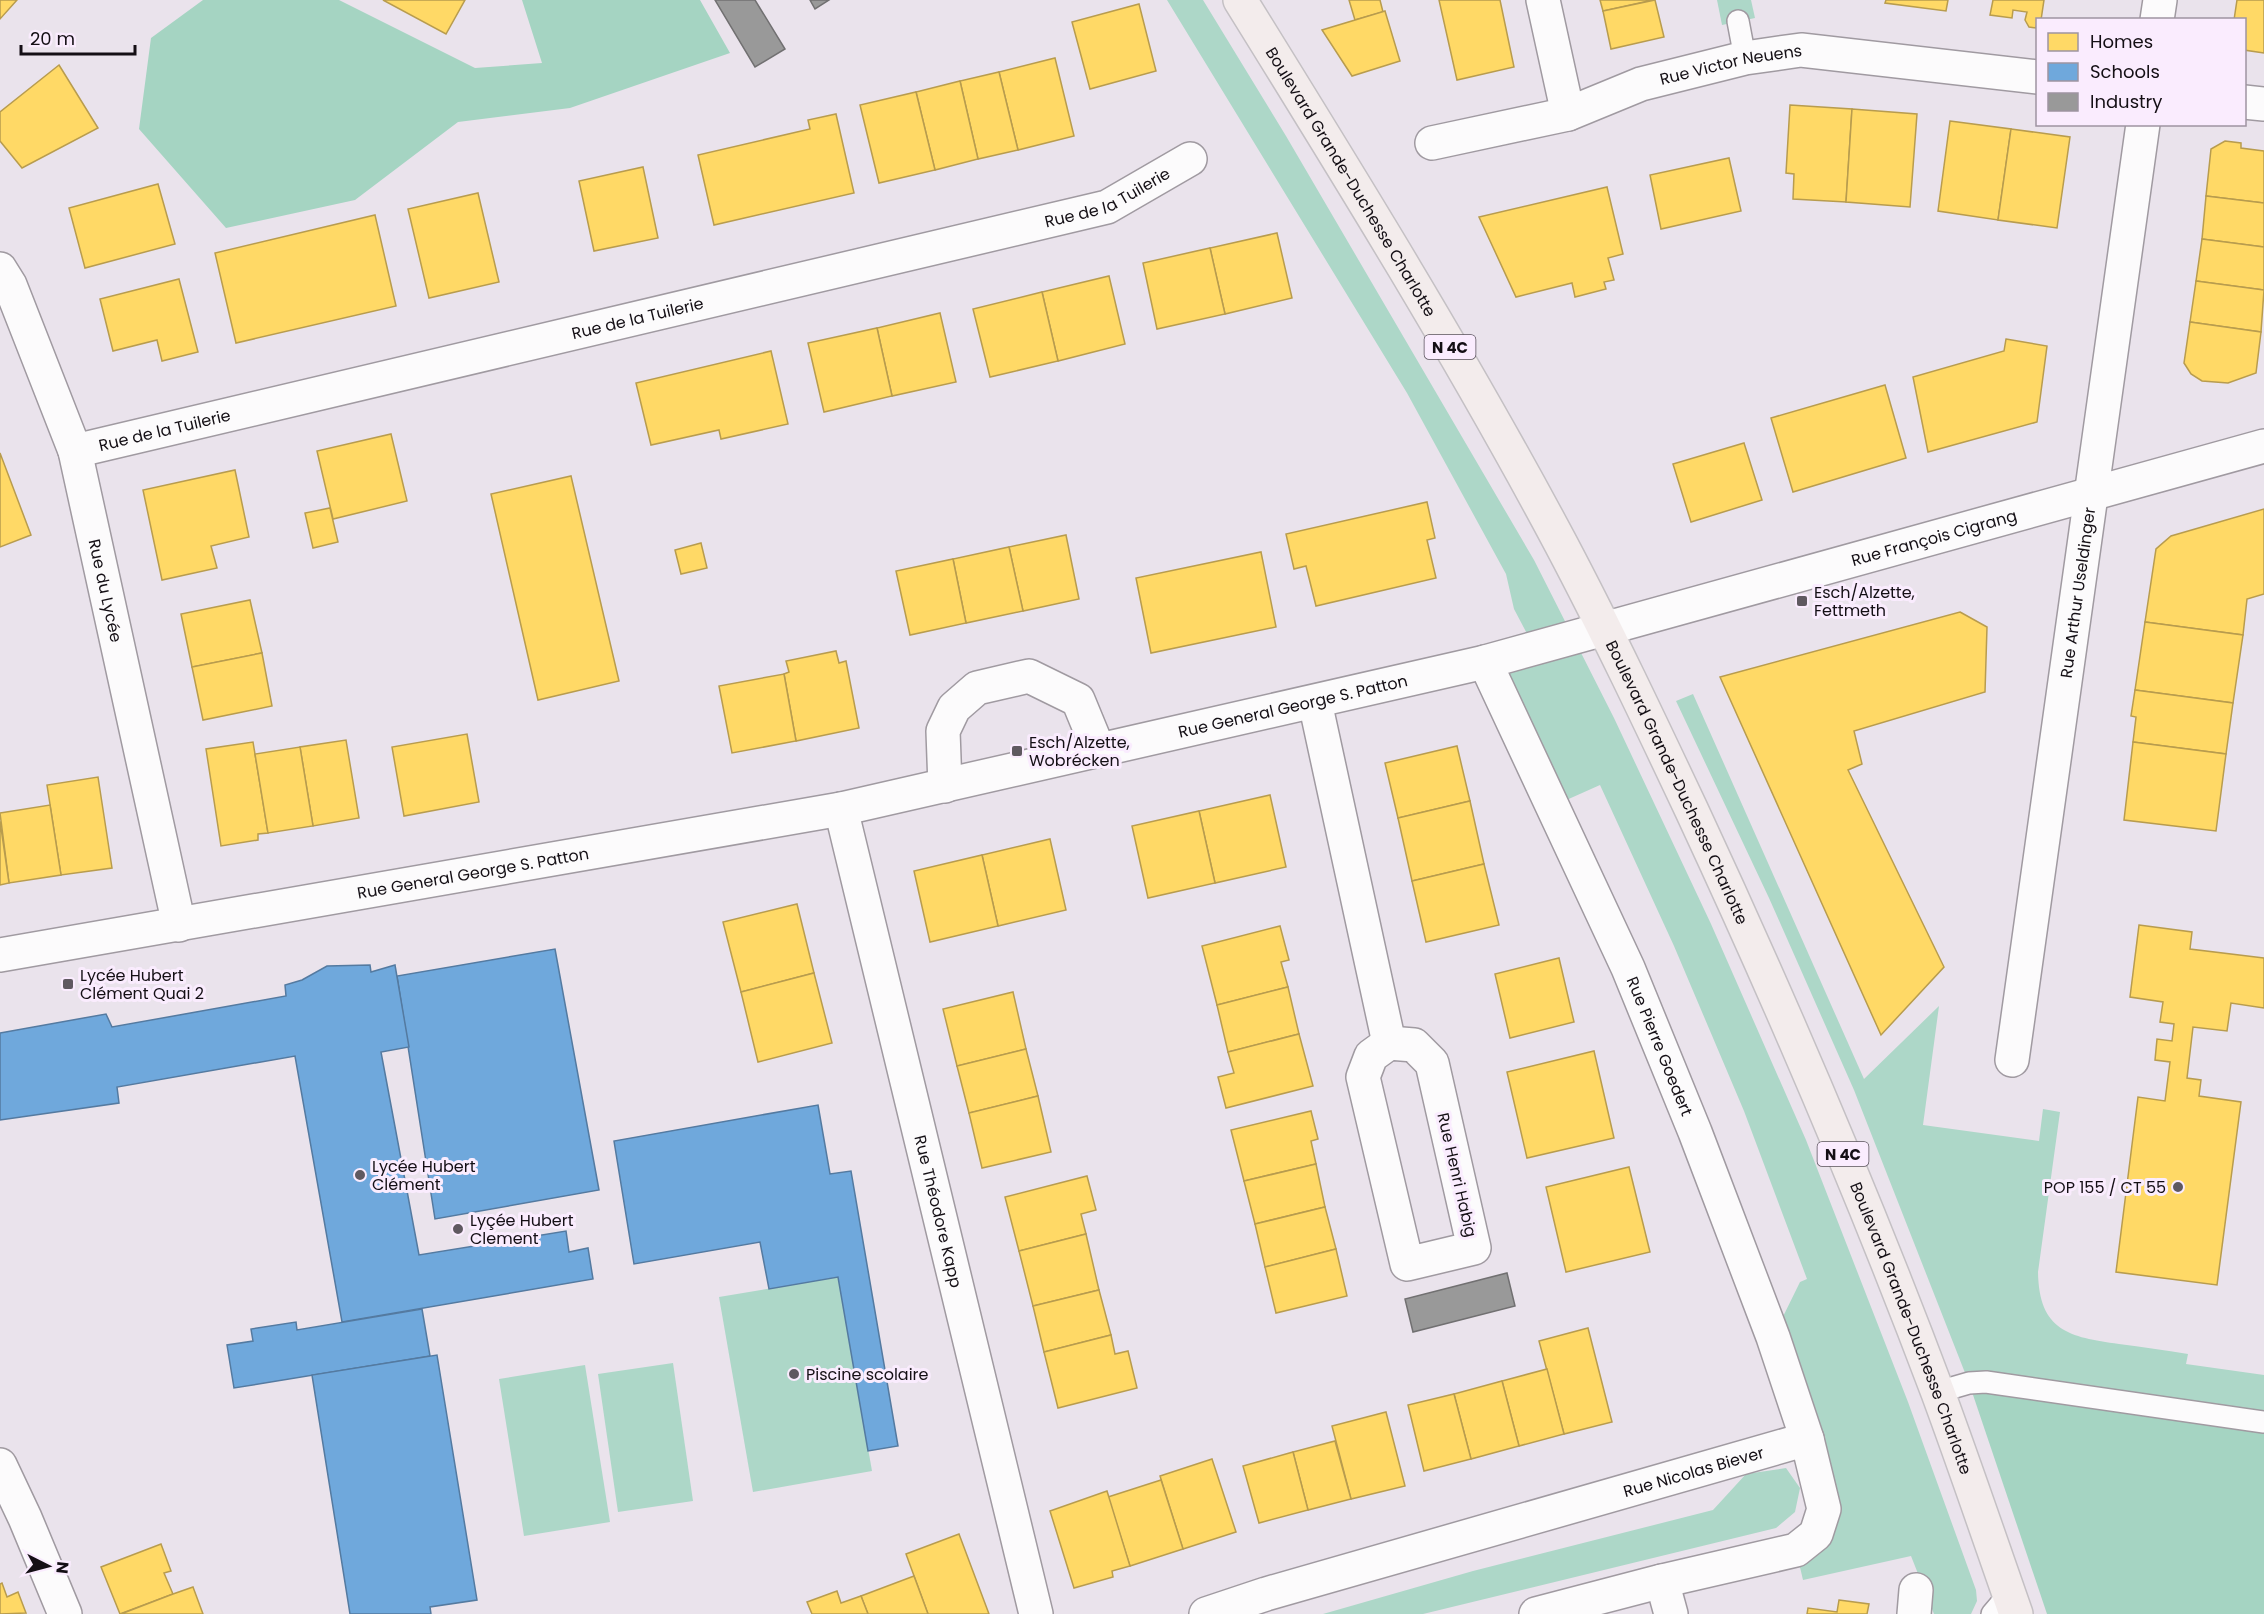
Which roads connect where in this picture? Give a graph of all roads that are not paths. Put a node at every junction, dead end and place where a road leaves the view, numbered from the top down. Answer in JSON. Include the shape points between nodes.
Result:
{"nodes":[{"id":1,"x":1240,"y":0,"type":"edge"},
{"id":2,"x":1543,"y":0,"type":"edge"},
{"id":3,"x":2160,"y":0,"type":"edge"},
{"id":4,"x":2157,"y":18,"type":"edge"},
{"id":5,"x":1738,"y":21,"type":"dead end"},
{"id":6,"x":1745,"y":58,"type":"junction"},
{"id":7,"x":2036,"y":76,"type":"edge"},
{"id":8,"x":2246,"y":102,"type":"edge"},
{"id":9,"x":2264,"y":104,"type":"edge"},
{"id":10,"x":1568,"y":114,"type":"junction"},
{"id":11,"x":2143,"y":126,"type":"edge"},
{"id":12,"x":1432,"y":143,"type":"dead end"},
{"id":13,"x":1190,"y":159,"type":"dead end"},
{"id":14,"x":0,"y":269,"type":"edge"},
{"id":15,"x":2264,"y":446,"type":"edge"},
{"id":16,"x":75,"y":451,"type":"junction"},
{"id":17,"x":2091,"y":494,"type":"junction"},
{"id":18,"x":1604,"y":630,"type":"junction"},
{"id":19,"x":1485,"y":662,"type":"junction"},
{"id":20,"x":1315,"y":702,"type":"junction"},
{"id":21,"x":1100,"y":751,"type":"junction"},
{"id":22,"x":945,"y":786,"type":"junction"},
{"id":23,"x":841,"y":809,"type":"junction"},
{"id":24,"x":178,"y":925,"type":"junction"},
{"id":25,"x":0,"y":955,"type":"edge"},
{"id":26,"x":1389,"y":1043,"type":"junction"},
{"id":27,"x":2012,"y":1060,"type":"dead end"},
{"id":28,"x":1938,"y":1392,"type":"junction"},
{"id":29,"x":2264,"y":1422,"type":"edge"},
{"id":30,"x":1807,"y":1439,"type":"junction"},
{"id":31,"x":0,"y":1465,"type":"edge"},
{"id":32,"x":1662,"y":1581,"type":"junction"},
{"id":33,"x":2006,"y":1607,"type":"edge"},
{"id":34,"x":65,"y":1614,"type":"edge"},
{"id":35,"x":1036,"y":1614,"type":"edge"},
{"id":36,"x":1206,"y":1614,"type":"edge"},
{"id":37,"x":1536,"y":1614,"type":"edge"},
{"id":38,"x":1671,"y":1614,"type":"edge"}],
"edges":[{"from":1,"to":18,"type":"main road","name":"Boulevard Grande-Duchesse Charlotte","number":"N 4C","via":[[1459,361]]},
{"from":2,"to":10,"type":"street"},
{"from":3,"to":4,"type":"street"},
{"from":5,"to":6,"type":"lane"},
{"from":6,"to":7,"type":"street","name":"Rue Victor Neuens","via":[[1801,50]]},
{"from":6,"to":10,"type":"street","name":"Rue Victor Neuens","via":[[1641,84]]},
{"from":8,"to":9,"type":"street"},
{"from":10,"to":12,"type":"street","name":"Rue Victor Neuens"},
{"from":11,"to":17,"type":"street","name":"Rue Arthur Useldinger"},
{"from":13,"to":16,"type":"street","name":"Rue de la Tuilerie","via":[[1107,207]]},
{"from":14,"to":16,"type":"street","name":"Rue du Lycée","via":[[10,285]]},
{"from":15,"to":17,"type":"street","name":"Rue François Cigrang"},
{"from":16,"to":24,"type":"street","name":"Rue du Lycée"},
{"from":17,"to":18,"type":"street","name":"Rue François Cigrang"},
{"from":17,"to":27,"type":"street","name":"Rue Arthur Useldinger"},
{"from":18,"to":19,"type":"street","name":"Rue François Cigrang"},
{"from":18,"to":28,"type":"main road","name":"Boulevard Grande-Duchesse Charlotte","number":"N 4C","via":[[1739,912],[1828,1116]]},
{"from":19,"to":20,"type":"street","name":"Rue General George S. Patton"},
{"from":19,"to":30,"type":"street","name":"Rue Pierre Goedert","via":[[1628,968],[1762,1308]]},
{"from":20,"to":21,"type":"street","name":"Rue General George S. Patton"},
{"from":20,"to":26,"type":"street"},
{"from":21,"to":22,"type":"street","name":"Rue General George S. Patton"},
{"from":21,"to":22,"type":"street","via":[[1078,700],[1029,676],[977,688],[954,708],[943,731]]},
{"from":22,"to":23,"type":"street","name":"Rue General George S. Patton"},
{"from":23,"to":24,"type":"street","name":"Rue General George S. Patton"},
{"from":23,"to":35,"type":"street","name":"Rue Théodore Kapp"},
{"from":24,"to":25,"type":"street","name":"Rue General George S. Patton"},
{"from":26,"to":26,"type":"street","name":"Rue Henri Habig","via":[[1371,1056],[1363,1077],[1407,1264],[1474,1248],[1431,1063],[1414,1045]]},
{"from":28,"to":29,"type":"lane","via":[[1986,1382]]},
{"from":28,"to":33,"type":"main road","name":"Boulevard Grande-Duchesse Charlotte","number":"N 4C"},
{"from":30,"to":32,"type":"street","via":[[1824,1509],[1816,1534],[1796,1550]]},
{"from":30,"to":36,"type":"street","name":"Rue Nicolas Biever"},
{"from":31,"to":34,"type":"street"},
{"from":32,"to":37,"type":"street"},
{"from":32,"to":38,"type":"street"}]}
